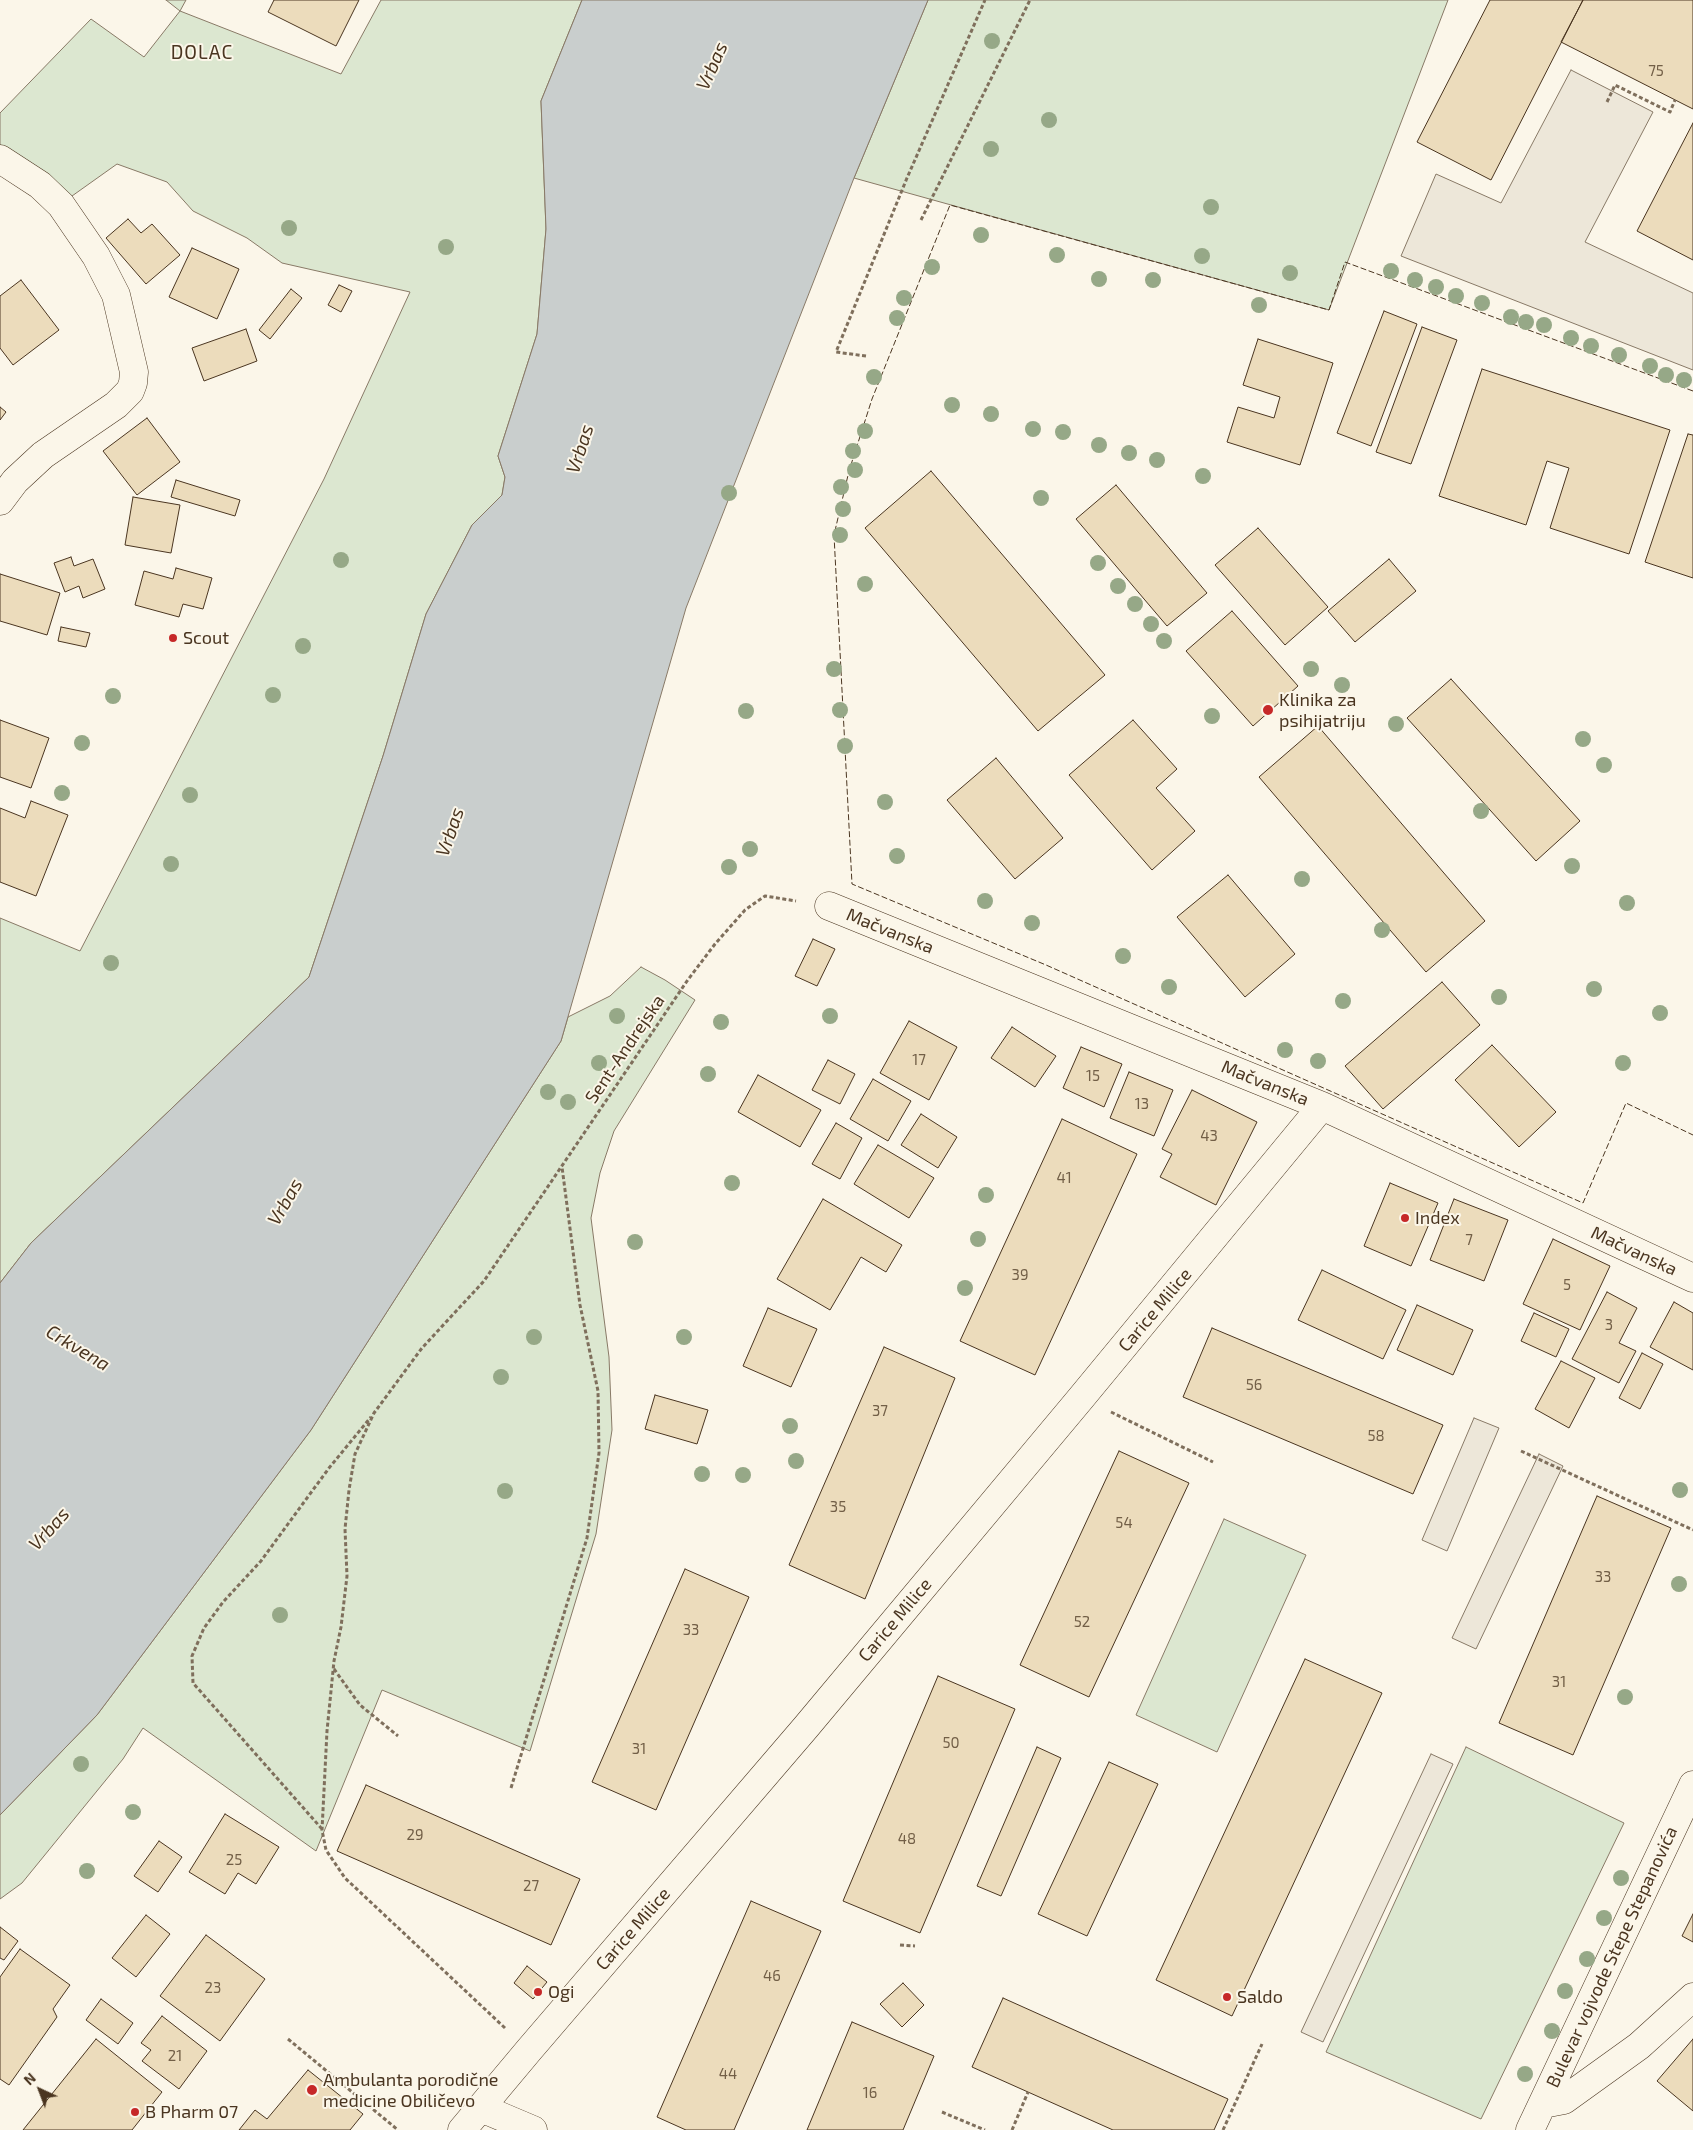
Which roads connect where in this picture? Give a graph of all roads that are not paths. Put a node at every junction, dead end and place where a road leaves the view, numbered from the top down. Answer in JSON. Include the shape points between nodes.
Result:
{"nodes":[{"id":1,"x":0,"y":159,"type":"edge"},
{"id":2,"x":0,"y":501,"type":"edge"},
{"id":3,"x":829,"y":906,"type":"road end"},
{"id":4,"x":1322,"y":1106,"type":"junction"},
{"id":5,"x":1693,"y":1278,"type":"edge"},
{"id":6,"x":1693,"y":1785,"type":"edge"},
{"id":7,"x":1693,"y":1998,"type":"edge"},
{"id":8,"x":1544,"y":2104,"type":"junction"},
{"id":9,"x":481,"y":2108,"type":"junction"},
{"id":10,"x":462,"y":2130,"type":"edge"},
{"id":11,"x":532,"y":2130,"type":"edge"},
{"id":12,"x":1530,"y":2130,"type":"edge"}],
"edges":[{"from":1,"to":2,"type":"street","via":[[40,185],[61,205],[96,256],[116,295],[134,383],[116,405],[43,455],[15,481]]},
{"from":3,"to":4,"type":"street","name":"Mačvanska"},
{"from":4,"to":5,"type":"street","name":"Mačvanska"},
{"from":4,"to":9,"type":"street","name":"Carice Milice","via":[[776,1762]]},
{"from":6,"to":8,"type":"street","name":"Bulevar vojvode Stepe Stepanovića"},
{"from":7,"to":8,"type":"street","via":[[1639,2046],[1564,2100]]},
{"from":8,"to":12,"type":"street","name":"Bulevar vojvode Stepe Stepanovića"},
{"from":9,"to":10,"type":"street","name":"Carice Milice"},
{"from":9,"to":11,"type":"street"}]}
